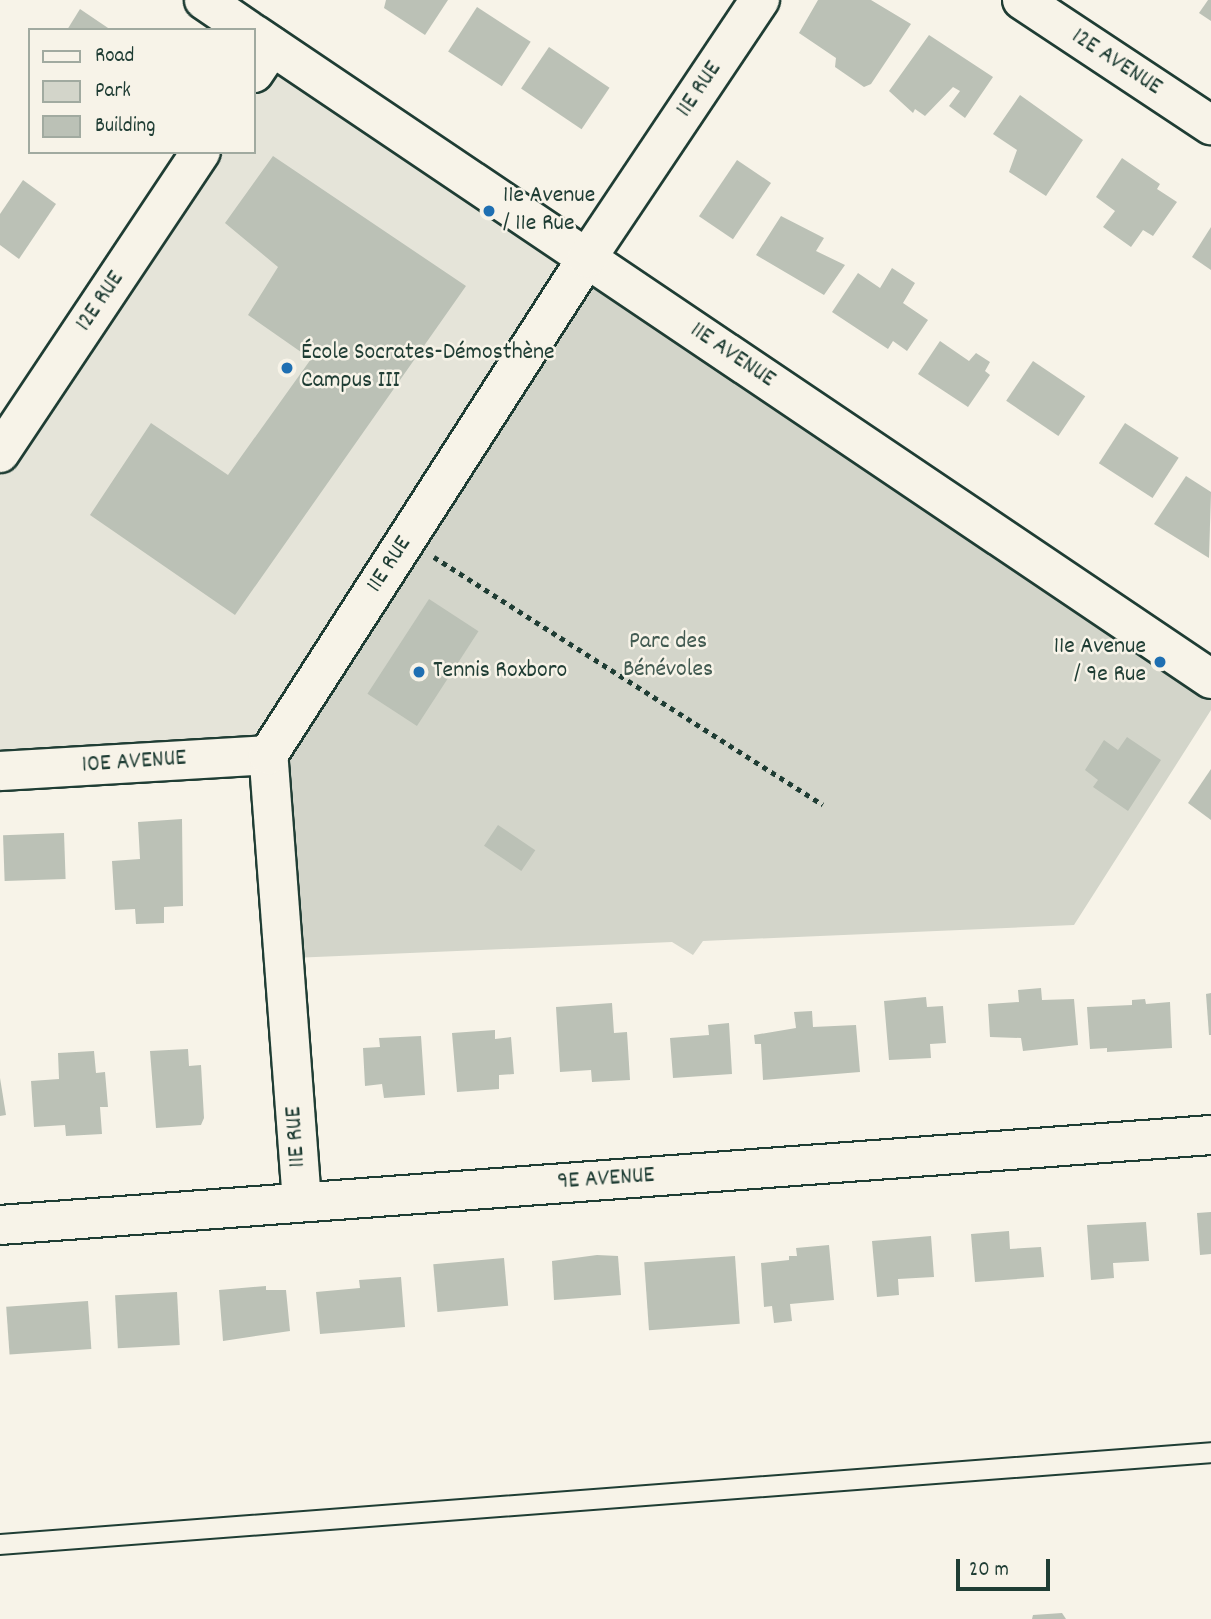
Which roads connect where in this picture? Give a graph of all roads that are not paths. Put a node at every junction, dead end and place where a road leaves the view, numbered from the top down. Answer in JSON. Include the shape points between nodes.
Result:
{"nodes":[{"id":1,"x":204,"y":0,"type":"edge"},
{"id":2,"x":760,"y":0,"type":"edge"},
{"id":3,"x":1022,"y":0,"type":"edge"},
{"id":4,"x":236,"y":28,"type":"edge"},
{"id":5,"x":257,"y":46,"type":"edge"},
{"id":6,"x":1211,"y":125,"type":"edge"},
{"id":7,"x":200,"y":154,"type":"edge"},
{"id":8,"x":587,"y":258,"type":"junction"},
{"id":9,"x":0,"y":453,"type":"edge"},
{"id":10,"x":1211,"y":679,"type":"edge"},
{"id":11,"x":268,"y":755,"type":"junction"},
{"id":12,"x":0,"y":771,"type":"edge"},
{"id":13,"x":1211,"y":1135,"type":"edge"},
{"id":14,"x":302,"y":1202,"type":"junction"},
{"id":15,"x":0,"y":1225,"type":"edge"}],
"edges":[{"from":1,"to":4,"type":"street","name":"11E AVENUE"},
{"from":2,"to":8,"type":"street","name":"11E RUE"},
{"from":3,"to":6,"type":"street","name":"12E AVENUE"},
{"from":5,"to":8,"type":"street","name":"11E AVENUE"},
{"from":7,"to":9,"type":"street","name":"12E RUE"},
{"from":8,"to":10,"type":"street","name":"11E AVENUE"},
{"from":8,"to":11,"type":"street","name":"11E RUE"},
{"from":11,"to":12,"type":"street","name":"10E AVENUE"},
{"from":11,"to":14,"type":"street","name":"11E RUE"},
{"from":13,"to":14,"type":"street","name":"9E AVENUE"},
{"from":14,"to":15,"type":"street","name":"9E AVENUE"}]}
